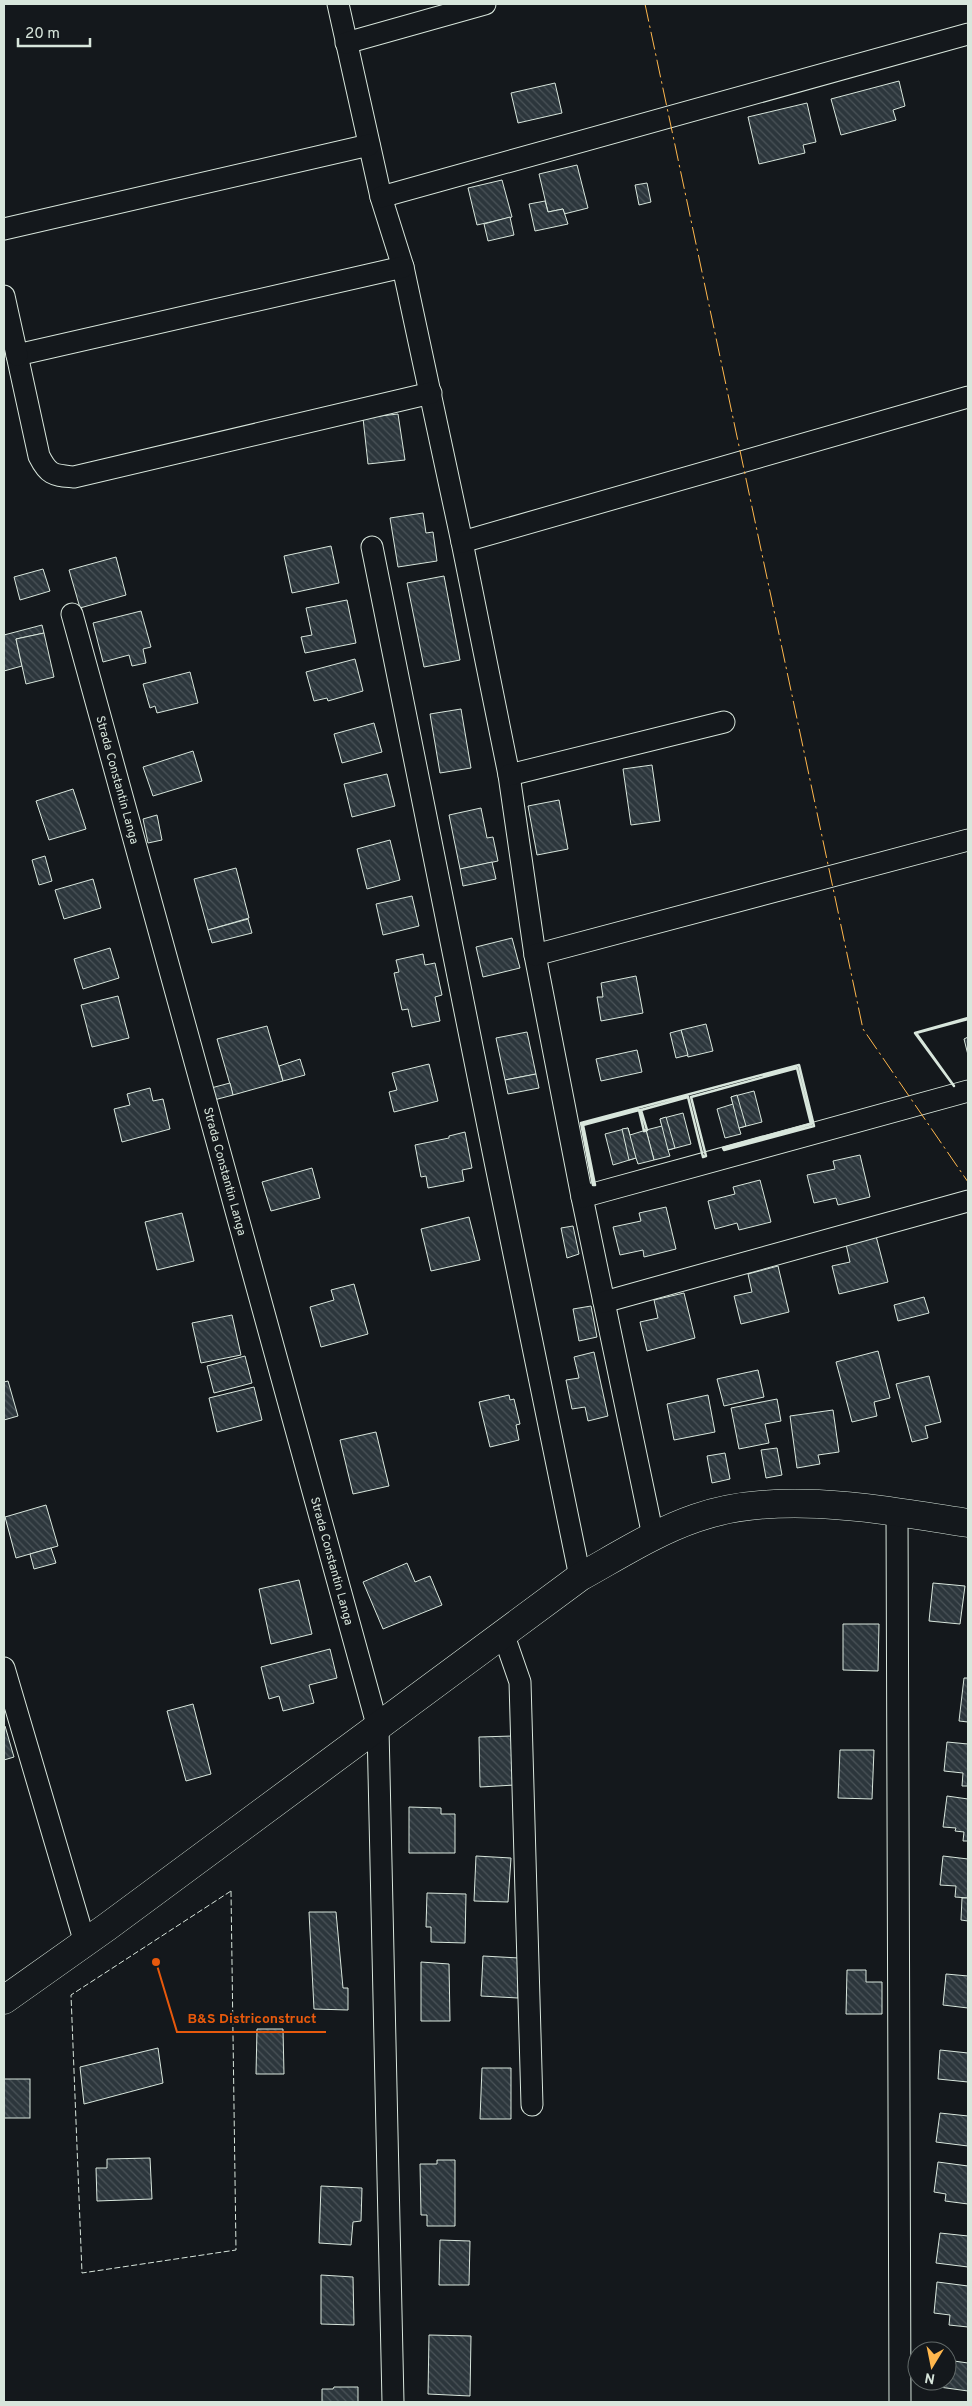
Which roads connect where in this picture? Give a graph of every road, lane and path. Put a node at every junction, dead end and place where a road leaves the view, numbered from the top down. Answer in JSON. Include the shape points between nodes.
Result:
{"nodes":[{"id":1,"x":338,"y":4,"type":"edge"},
{"id":2,"x":486,"y":4,"type":"edge"},
{"id":3,"x":968,"y":34,"type":"edge"},
{"id":4,"x":346,"y":43,"type":"junction"},
{"id":5,"x":370,"y":145,"type":"junction"},
{"id":6,"x":381,"y":197,"type":"junction"},
{"id":7,"x":4,"y":229,"type":"edge"},
{"id":8,"x":403,"y":267,"type":"junction"},
{"id":9,"x":4,"y":296,"type":"edge"},
{"id":10,"x":17,"y":355,"type":"junction"},
{"id":11,"x":431,"y":393,"type":"junction"},
{"id":12,"x":968,"y":398,"type":"edge"},
{"id":13,"x":462,"y":542,"type":"junction"},
{"id":14,"x":372,"y":547,"type":"dead end"},
{"id":15,"x":72,"y":614,"type":"dead end"},
{"id":16,"x":724,"y":722,"type":"dead end"},
{"id":17,"x":509,"y":776,"type":"junction"},
{"id":18,"x":968,"y":840,"type":"edge"},
{"id":19,"x":535,"y":955,"type":"junction"},
{"id":20,"x":968,"y":1091,"type":"edge"},
{"id":21,"x":582,"y":1197,"type":"junction"},
{"id":22,"x":968,"y":1201,"type":"edge"},
{"id":23,"x":604,"y":1302,"type":"junction"},
{"id":24,"x":897,"y":1512,"type":"junction"},
{"id":25,"x":968,"y":1523,"type":"edge"},
{"id":26,"x":653,"y":1536,"type":"junction"},
{"id":27,"x":580,"y":1577,"type":"junction"},
{"id":28,"x":504,"y":1632,"type":"junction"},
{"id":29,"x":4,"y":1668,"type":"edge"},
{"id":30,"x":378,"y":1728,"type":"junction"},
{"id":31,"x":85,"y":1943,"type":"junction"},
{"id":32,"x":4,"y":2000,"type":"edge"},
{"id":33,"x":532,"y":2105,"type":"dead end"},
{"id":34,"x":393,"y":2402,"type":"edge"},
{"id":35,"x":900,"y":2402,"type":"edge"}],
"edges":[{"from":1,"to":4,"type":"street"},
{"from":2,"to":4,"type":"street"},
{"from":3,"to":6,"type":"street"},
{"from":4,"to":5,"type":"street"},
{"from":5,"to":6,"type":"street"},
{"from":5,"to":7,"type":"street"},
{"from":6,"to":8,"type":"street"},
{"from":8,"to":10,"type":"street"},
{"from":8,"to":11,"type":"street"},
{"from":9,"to":10,"type":"street"},
{"from":10,"to":11,"type":"street","via":[[46,470],[74,477]]},
{"from":11,"to":13,"type":"street"},
{"from":12,"to":13,"type":"street"},
{"from":13,"to":17,"type":"street"},
{"from":14,"to":27,"type":"street","via":[[510,1245]]},
{"from":15,"to":30,"type":"street","name":"Strada Constantin Langa"},
{"from":16,"to":17,"type":"street"},
{"from":17,"to":19,"type":"street"},
{"from":18,"to":19,"type":"street"},
{"from":19,"to":21,"type":"street"},
{"from":20,"to":21,"type":"street"},
{"from":21,"to":23,"type":"street"},
{"from":22,"to":23,"type":"street"},
{"from":23,"to":26,"type":"street"},
{"from":24,"to":25,"type":"main road"},
{"from":24,"to":26,"type":"main road","via":[[822,1504],[750,1506],[697,1518]]},
{"from":24,"to":35,"type":"street"},
{"from":26,"to":27,"type":"main road"},
{"from":27,"to":28,"type":"main road"},
{"from":28,"to":30,"type":"main road"},
{"from":28,"to":33,"type":"street","via":[[520,1682]]},
{"from":29,"to":31,"type":"street"},
{"from":30,"to":31,"type":"main road"},
{"from":30,"to":34,"type":"street","name":"Strada Constantin Langa"},
{"from":31,"to":32,"type":"main road"}]}
